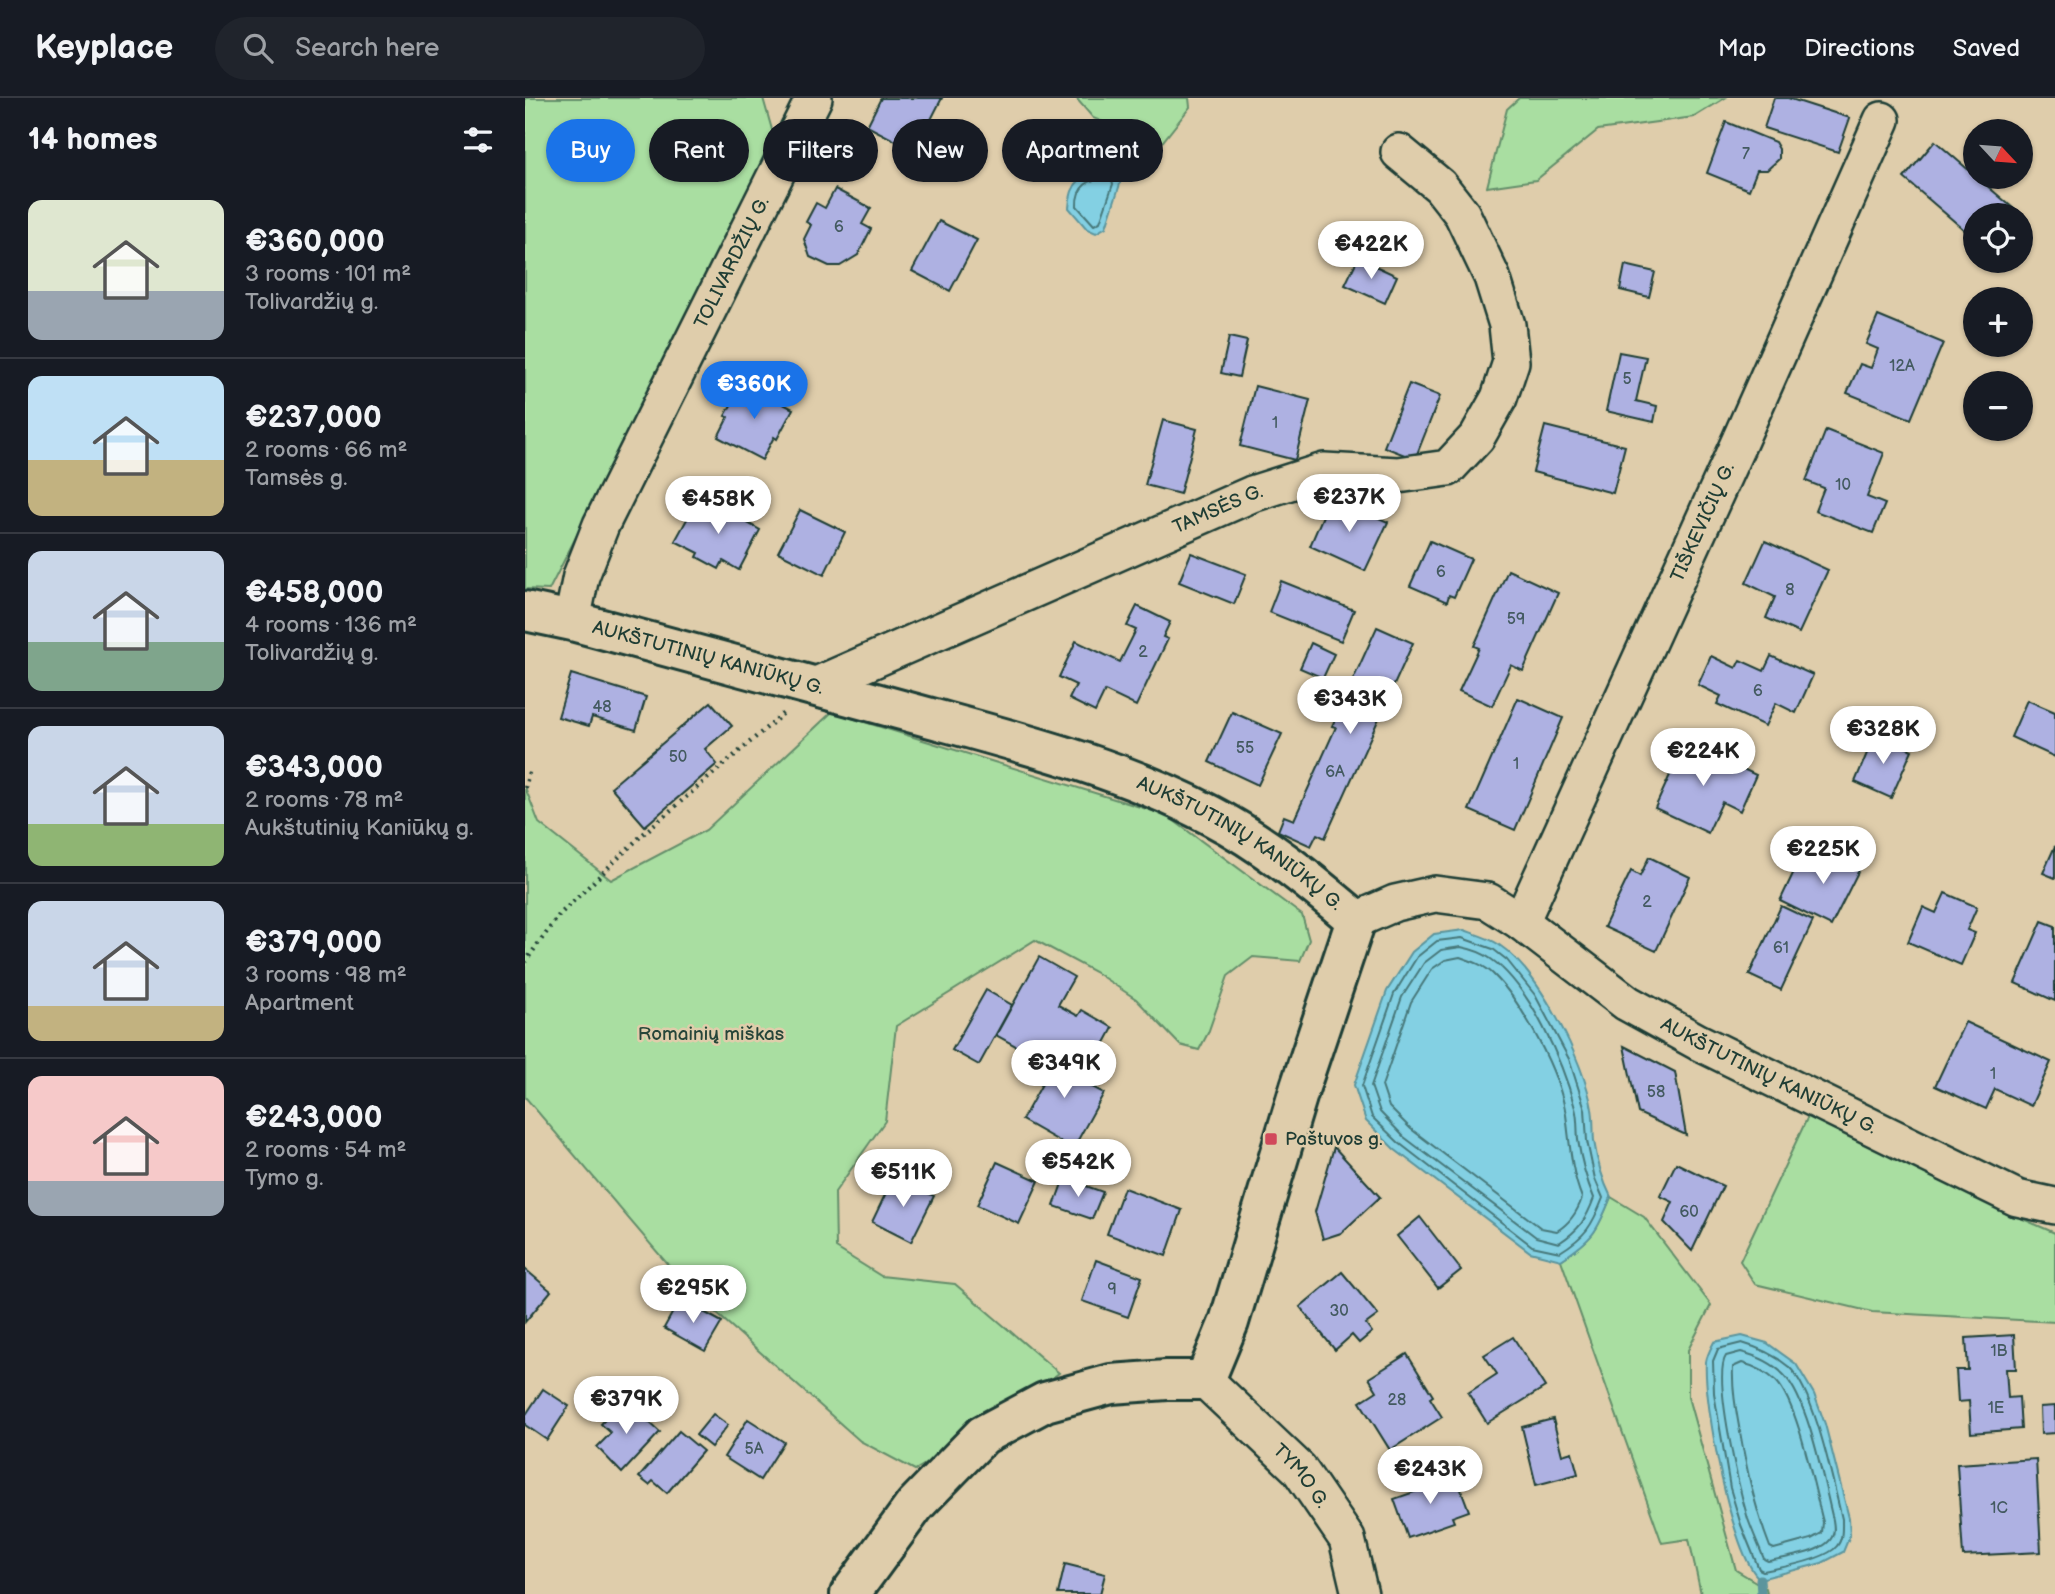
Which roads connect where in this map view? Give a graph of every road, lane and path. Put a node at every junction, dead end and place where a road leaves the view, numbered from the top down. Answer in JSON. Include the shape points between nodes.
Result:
{"nodes":[{"id":1,"x":814,"y":98,"type":"edge"},
{"id":2,"x":1882,"y":120,"type":"dead end"},
{"id":3,"x":1399,"y":152,"type":"dead end"},
{"id":4,"x":525,"y":611,"type":"edge"},
{"id":5,"x":572,"y":621,"type":"junction"},
{"id":6,"x":814,"y":686,"type":"junction"},
{"id":7,"x":529,"y":772,"type":"dead end"},
{"id":8,"x":525,"y":789,"type":"edge"},
{"id":9,"x":1356,"y":920,"type":"junction"},
{"id":10,"x":1521,"y":922,"type":"junction"},
{"id":11,"x":525,"y":962,"type":"edge"},
{"id":12,"x":2055,"y":1206,"type":"edge"},
{"id":13,"x":1205,"y":1380,"type":"junction"},
{"id":14,"x":850,"y":1594,"type":"edge"},
{"id":15,"x":1360,"y":1594,"type":"edge"}],
"edges":[{"from":1,"to":5,"type":"street","name":"TOLIVARDŽIŲ G.","via":[[601,525],[581,576]]},
{"from":2,"to":10,"type":"street","name":"TIŠKEVIČIŲ G."},
{"from":3,"to":6,"type":"street","name":"TAMSĖS G.","via":[[1440,186],[1462,214],[1492,277],[1507,325],[1510,362],[1499,398],[1477,437],[1448,468],[1398,475],[1324,471],[1252,494]]},
{"from":4,"to":5,"type":"street","name":"AUKŠTUTINIŲ KANIŪKŲ G."},
{"from":5,"to":6,"type":"street","name":"AUKŠTUTINIŲ KANIŪKŲ G."},
{"from":6,"to":9,"type":"street","name":"AUKŠTUTINIŲ KANIŪKŲ G.","via":[[1055,752],[1137,781],[1257,842]]},
{"from":6,"to":11,"type":"path","via":[[642,835],[559,915]]},
{"from":7,"to":8,"type":"path"},
{"from":9,"to":10,"type":"street","name":"AUKŠTUTINIŲ KANIŪKŲ G.","via":[[1395,903],[1435,894],[1488,901]]},
{"from":9,"to":13,"type":"street","via":[[1229,1322]]},
{"from":10,"to":12,"type":"street","name":"AUKŠTUTINIŲ KANIŪKŲ G.","via":[[1627,1003],[1698,1042],[2017,1198]]},
{"from":13,"to":14,"type":"street","via":[[1111,1384],[1045,1402],[983,1435],[915,1504]]},
{"from":13,"to":15,"type":"street","name":"TYMO G.","via":[[1299,1469],[1347,1539]]}]}
